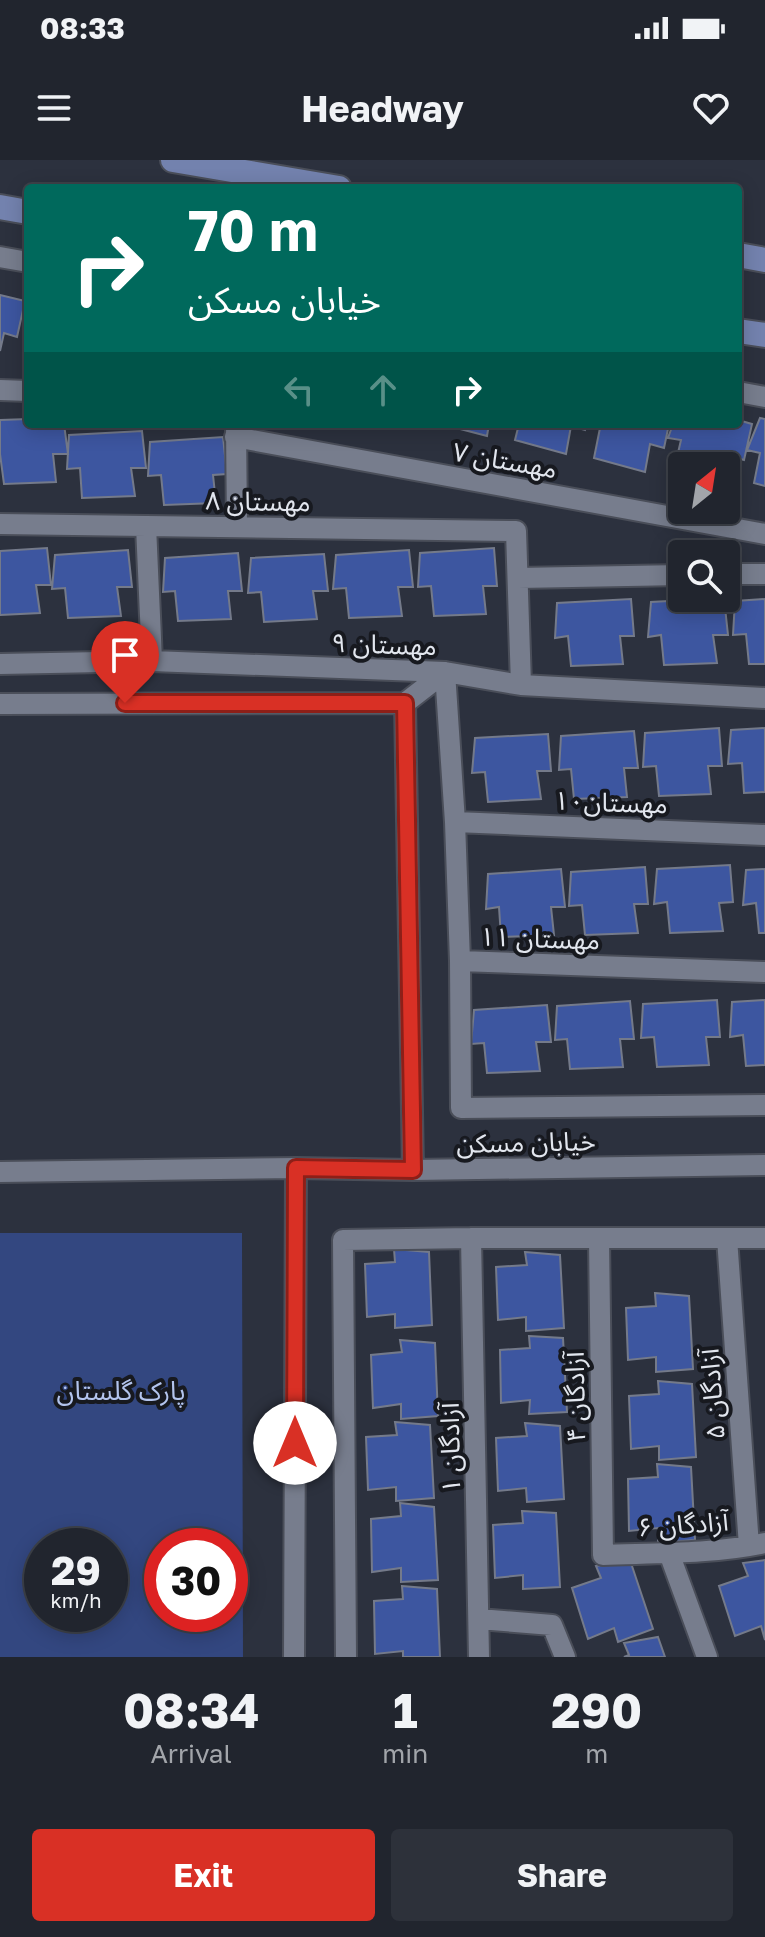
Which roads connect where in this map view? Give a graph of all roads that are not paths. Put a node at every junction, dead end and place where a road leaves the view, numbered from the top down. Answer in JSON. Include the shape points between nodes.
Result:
{"nodes":[{"id":1,"x":173,"y":160,"type":"edge"},
{"id":2,"x":315,"y":184,"type":"edge"},
{"id":3,"x":0,"y":207,"type":"edge"},
{"id":4,"x":24,"y":211,"type":"edge"},
{"id":5,"x":742,"y":256,"type":"edge"},
{"id":6,"x":0,"y":257,"type":"edge"},
{"id":7,"x":765,"y":260,"type":"edge"},
{"id":8,"x":24,"y":261,"type":"edge"},
{"id":9,"x":742,"y":332,"type":"edge"},
{"id":10,"x":765,"y":335,"type":"edge"},
{"id":11,"x":0,"y":390,"type":"edge"},
{"id":12,"x":24,"y":391,"type":"edge"},
{"id":13,"x":742,"y":393,"type":"edge"},
{"id":14,"x":765,"y":397,"type":"edge"},
{"id":15,"x":236,"y":430,"type":"edge"},
{"id":16,"x":0,"y":524,"type":"edge"},
{"id":17,"x":146,"y":526,"type":"junction"},
{"id":18,"x":237,"y":527,"type":"junction"},
{"id":19,"x":765,"y":534,"type":"edge"},
{"id":20,"x":740,"y":574,"type":"edge"},
{"id":21,"x":765,"y":574,"type":"edge"},
{"id":22,"x":668,"y":575,"type":"edge"},
{"id":23,"x":518,"y":578,"type":"junction"},
{"id":24,"x":152,"y":661,"type":"junction"},
{"id":25,"x":0,"y":664,"type":"edge"},
{"id":26,"x":445,"y":672,"type":"junction"},
{"id":27,"x":521,"y":685,"type":"junction"},
{"id":28,"x":765,"y":698,"type":"edge"},
{"id":29,"x":405,"y":703,"type":"junction"},
{"id":30,"x":0,"y":704,"type":"edge"},
{"id":31,"x":455,"y":822,"type":"junction"},
{"id":32,"x":765,"y":835,"type":"edge"},
{"id":33,"x":460,"y":961,"type":"junction"},
{"id":34,"x":765,"y":972,"type":"edge"},
{"id":35,"x":765,"y":1105,"type":"edge"},
{"id":36,"x":765,"y":1165,"type":"edge"},
{"id":37,"x":296,"y":1168,"type":"junction"},
{"id":38,"x":413,"y":1170,"type":"junction"},
{"id":39,"x":0,"y":1172,"type":"edge"},
{"id":40,"x":471,"y":1238,"type":"junction"},
{"id":41,"x":599,"y":1238,"type":"junction"},
{"id":42,"x":727,"y":1238,"type":"junction"},
{"id":43,"x":765,"y":1238,"type":"edge"},
{"id":44,"x":757,"y":1544,"type":"edge"},
{"id":45,"x":669,"y":1553,"type":"junction"},
{"id":46,"x":603,"y":1555,"type":"joint"},
{"id":47,"x":479,"y":1619,"type":"junction"},
{"id":48,"x":294,"y":1657,"type":"edge"},
{"id":49,"x":346,"y":1657,"type":"edge"},
{"id":50,"x":479,"y":1657,"type":"edge"},
{"id":51,"x":565,"y":1657,"type":"edge"},
{"id":52,"x":707,"y":1657,"type":"edge"}],
"edges":[{"from":1,"to":2,"type":"main road"},
{"from":3,"to":4,"type":"main road"},
{"from":5,"to":7,"type":"main road"},
{"from":6,"to":8,"type":"street"},
{"from":9,"to":10,"type":"main road"},
{"from":11,"to":12,"type":"street"},
{"from":13,"to":14,"type":"street"},
{"from":15,"to":18,"type":"street"},
{"from":15,"to":19,"type":"street","name":"مهستان ۷"},
{"from":16,"to":17,"type":"street","name":"مهستان ۸"},
{"from":17,"to":18,"type":"street","name":"مهستان ۸"},
{"from":17,"to":24,"type":"street"},
{"from":18,"to":23,"type":"street","name":"مهستان ۸","via":[[516,531]]},
{"from":20,"to":21,"type":"street"},
{"from":22,"to":23,"type":"street"},
{"from":23,"to":27,"type":"street"},
{"from":24,"to":25,"type":"street","name":"مهستان ۹"},
{"from":24,"to":26,"type":"street","name":"مهستان ۹"},
{"from":26,"to":27,"type":"street","name":"مهستان ۹"},
{"from":26,"to":29,"type":"street"},
{"from":26,"to":31,"type":"street","name":"مهستان ۱۱"},
{"from":27,"to":28,"type":"street","name":"مهستان ۹"},
{"from":29,"to":30,"type":"street"},
{"from":29,"to":38,"type":"street"},
{"from":31,"to":32,"type":"street","name":"مهستان۱۰"},
{"from":31,"to":33,"type":"street","name":"مهستان ۱۱"},
{"from":33,"to":34,"type":"street","name":"مهستان ۱۱"},
{"from":33,"to":35,"type":"street","via":[[461,1108]]},
{"from":36,"to":38,"type":"street","name":"خیابان مسکن"},
{"from":37,"to":38,"type":"street","name":"خیابان مسکن"},
{"from":37,"to":39,"type":"street","name":"خیابان مسکن"},
{"from":37,"to":48,"type":"street"},
{"from":40,"to":41,"type":"street"},
{"from":40,"to":47,"type":"street","name":"آزادگان ۱"},
{"from":40,"to":49,"type":"street","via":[[343,1240]]},
{"from":41,"to":42,"type":"street"},
{"from":41,"to":46,"type":"street","name":"آزادگان ۴"},
{"from":42,"to":43,"type":"street"},
{"from":42,"to":44,"type":"street","name":"آزادگان ۵"},
{"from":44,"to":45,"type":"street","name":"آزادگان ۶"},
{"from":45,"to":46,"type":"street","name":"آزادگان ۶"},
{"from":45,"to":52,"type":"street"},
{"from":47,"to":50,"type":"street","name":"آزادگان ۱"},
{"from":47,"to":51,"type":"street","via":[[552,1625]]}]}
